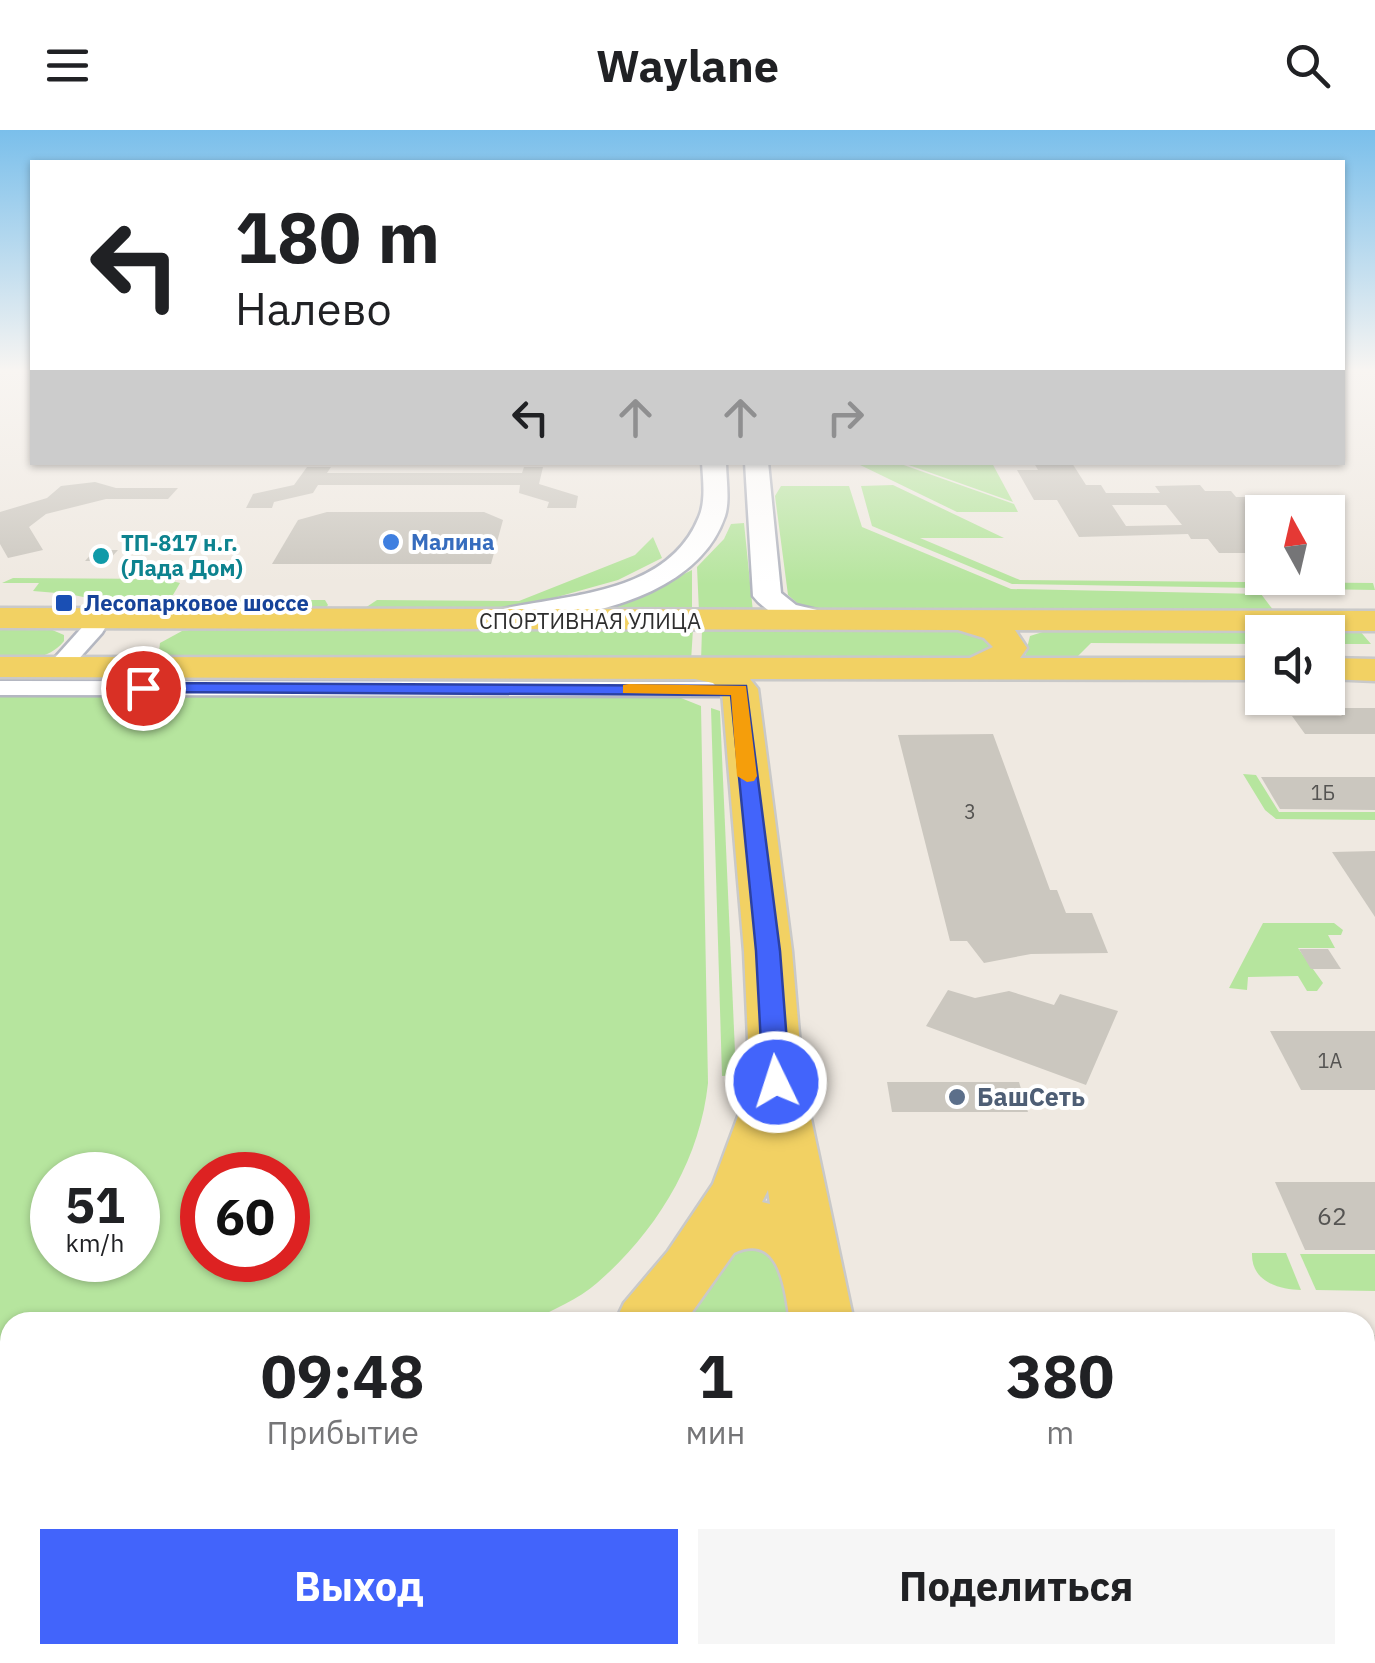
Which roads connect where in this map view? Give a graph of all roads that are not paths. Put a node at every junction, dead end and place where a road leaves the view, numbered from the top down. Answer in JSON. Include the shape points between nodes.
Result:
{"nodes":[{"id":1,"x":714,"y":465,"type":"edge"},
{"id":2,"x":756,"y":465,"type":"edge"},
{"id":3,"x":714,"y":511,"type":"junction"},
{"id":4,"x":758,"y":514,"type":"junction"},
{"id":5,"x":0,"y":618,"type":"edge"},
{"id":6,"x":222,"y":619,"type":"junction"},
{"id":7,"x":459,"y":620,"type":"junction"},
{"id":8,"x":958,"y":620,"type":"junction"},
{"id":9,"x":828,"y":621,"type":"junction"},
{"id":10,"x":1375,"y":621,"type":"edge"},
{"id":11,"x":94,"y":628,"type":"dead end"},
{"id":12,"x":0,"y":667,"type":"edge"},
{"id":13,"x":59,"y":667,"type":"junction"},
{"id":14,"x":169,"y":668,"type":"junction"},
{"id":15,"x":696,"y":668,"type":"junction"},
{"id":16,"x":977,"y":668,"type":"junction"},
{"id":17,"x":787,"y":669,"type":"junction"},
{"id":18,"x":1245,"y":669,"type":"edge"},
{"id":19,"x":1345,"y":670,"type":"edge"},
{"id":20,"x":1375,"y":670,"type":"edge"},
{"id":21,"x":0,"y":688,"type":"edge"},
{"id":22,"x":740,"y":690,"type":"junction"},
{"id":23,"x":776,"y":1082,"type":"junction"},
{"id":24,"x":713,"y":1236,"type":"junction"},
{"id":25,"x":807,"y":1255,"type":"junction"},
{"id":26,"x":656,"y":1312,"type":"edge"},
{"id":27,"x":820,"y":1312,"type":"edge"}],
"edges":[{"from":1,"to":3,"type":"main road"},
{"from":2,"to":4,"type":"main road"},
{"from":3,"to":4,"type":"main road","via":[[733,518]]},
{"from":3,"to":7,"type":"main road","via":[[679,562],[639,584],[542,612]]},
{"from":4,"to":9,"type":"main road","via":[[768,596],[786,611]]},
{"from":5,"to":6,"type":"main road","name":"СПОРТИВНАЯ УЛИЦА"},
{"from":6,"to":7,"type":"main road","name":"СПОРТИВНАЯ УЛИЦА"},
{"from":6,"to":14,"type":"main road","name":"СПОРТИВНАЯ УЛИЦА","via":[[179,624],[146,641],[143,655]]},
{"from":7,"to":9,"type":"main road","name":"СПОРТИВНАЯ УЛИЦА"},
{"from":8,"to":9,"type":"main road","name":"СПОРТИВНАЯ УЛИЦА"},
{"from":8,"to":10,"type":"main road","name":"СПОРТИВНАЯ УЛИЦА"},
{"from":8,"to":16,"type":"main road","name":"СПОРТИВНАЯ УЛИЦА","via":[[999,631],[1008,640],[1006,654]]},
{"from":11,"to":13,"type":"street"},
{"from":12,"to":13,"type":"main road","name":"СПОРТИВНАЯ УЛИЦА"},
{"from":13,"to":14,"type":"main road","name":"СПОРТИВНАЯ УЛИЦА"},
{"from":14,"to":15,"type":"main road","name":"СПОРТИВНАЯ УЛИЦА"},
{"from":15,"to":17,"type":"main road","name":"СПОРТИВНАЯ УЛИЦА"},
{"from":15,"to":22,"type":"main road","via":[[725,675]]},
{"from":16,"to":17,"type":"main road","name":"СПОРТИВНАЯ УЛИЦА"},
{"from":16,"to":18,"type":"main road","name":"СПОРТИВНАЯ УЛИЦА"},
{"from":17,"to":22,"type":"main road","via":[[757,676]]},
{"from":19,"to":20,"type":"main road"},
{"from":21,"to":22,"type":"street"},
{"from":22,"to":23,"type":"main road"},
{"from":23,"to":24,"type":"main road","via":[[749,1169]]},
{"from":23,"to":25,"type":"main road"},
{"from":24,"to":25,"type":"main road","via":[[732,1226],[779,1228]]},
{"from":24,"to":26,"type":"main road"},
{"from":25,"to":27,"type":"main road"}]}
